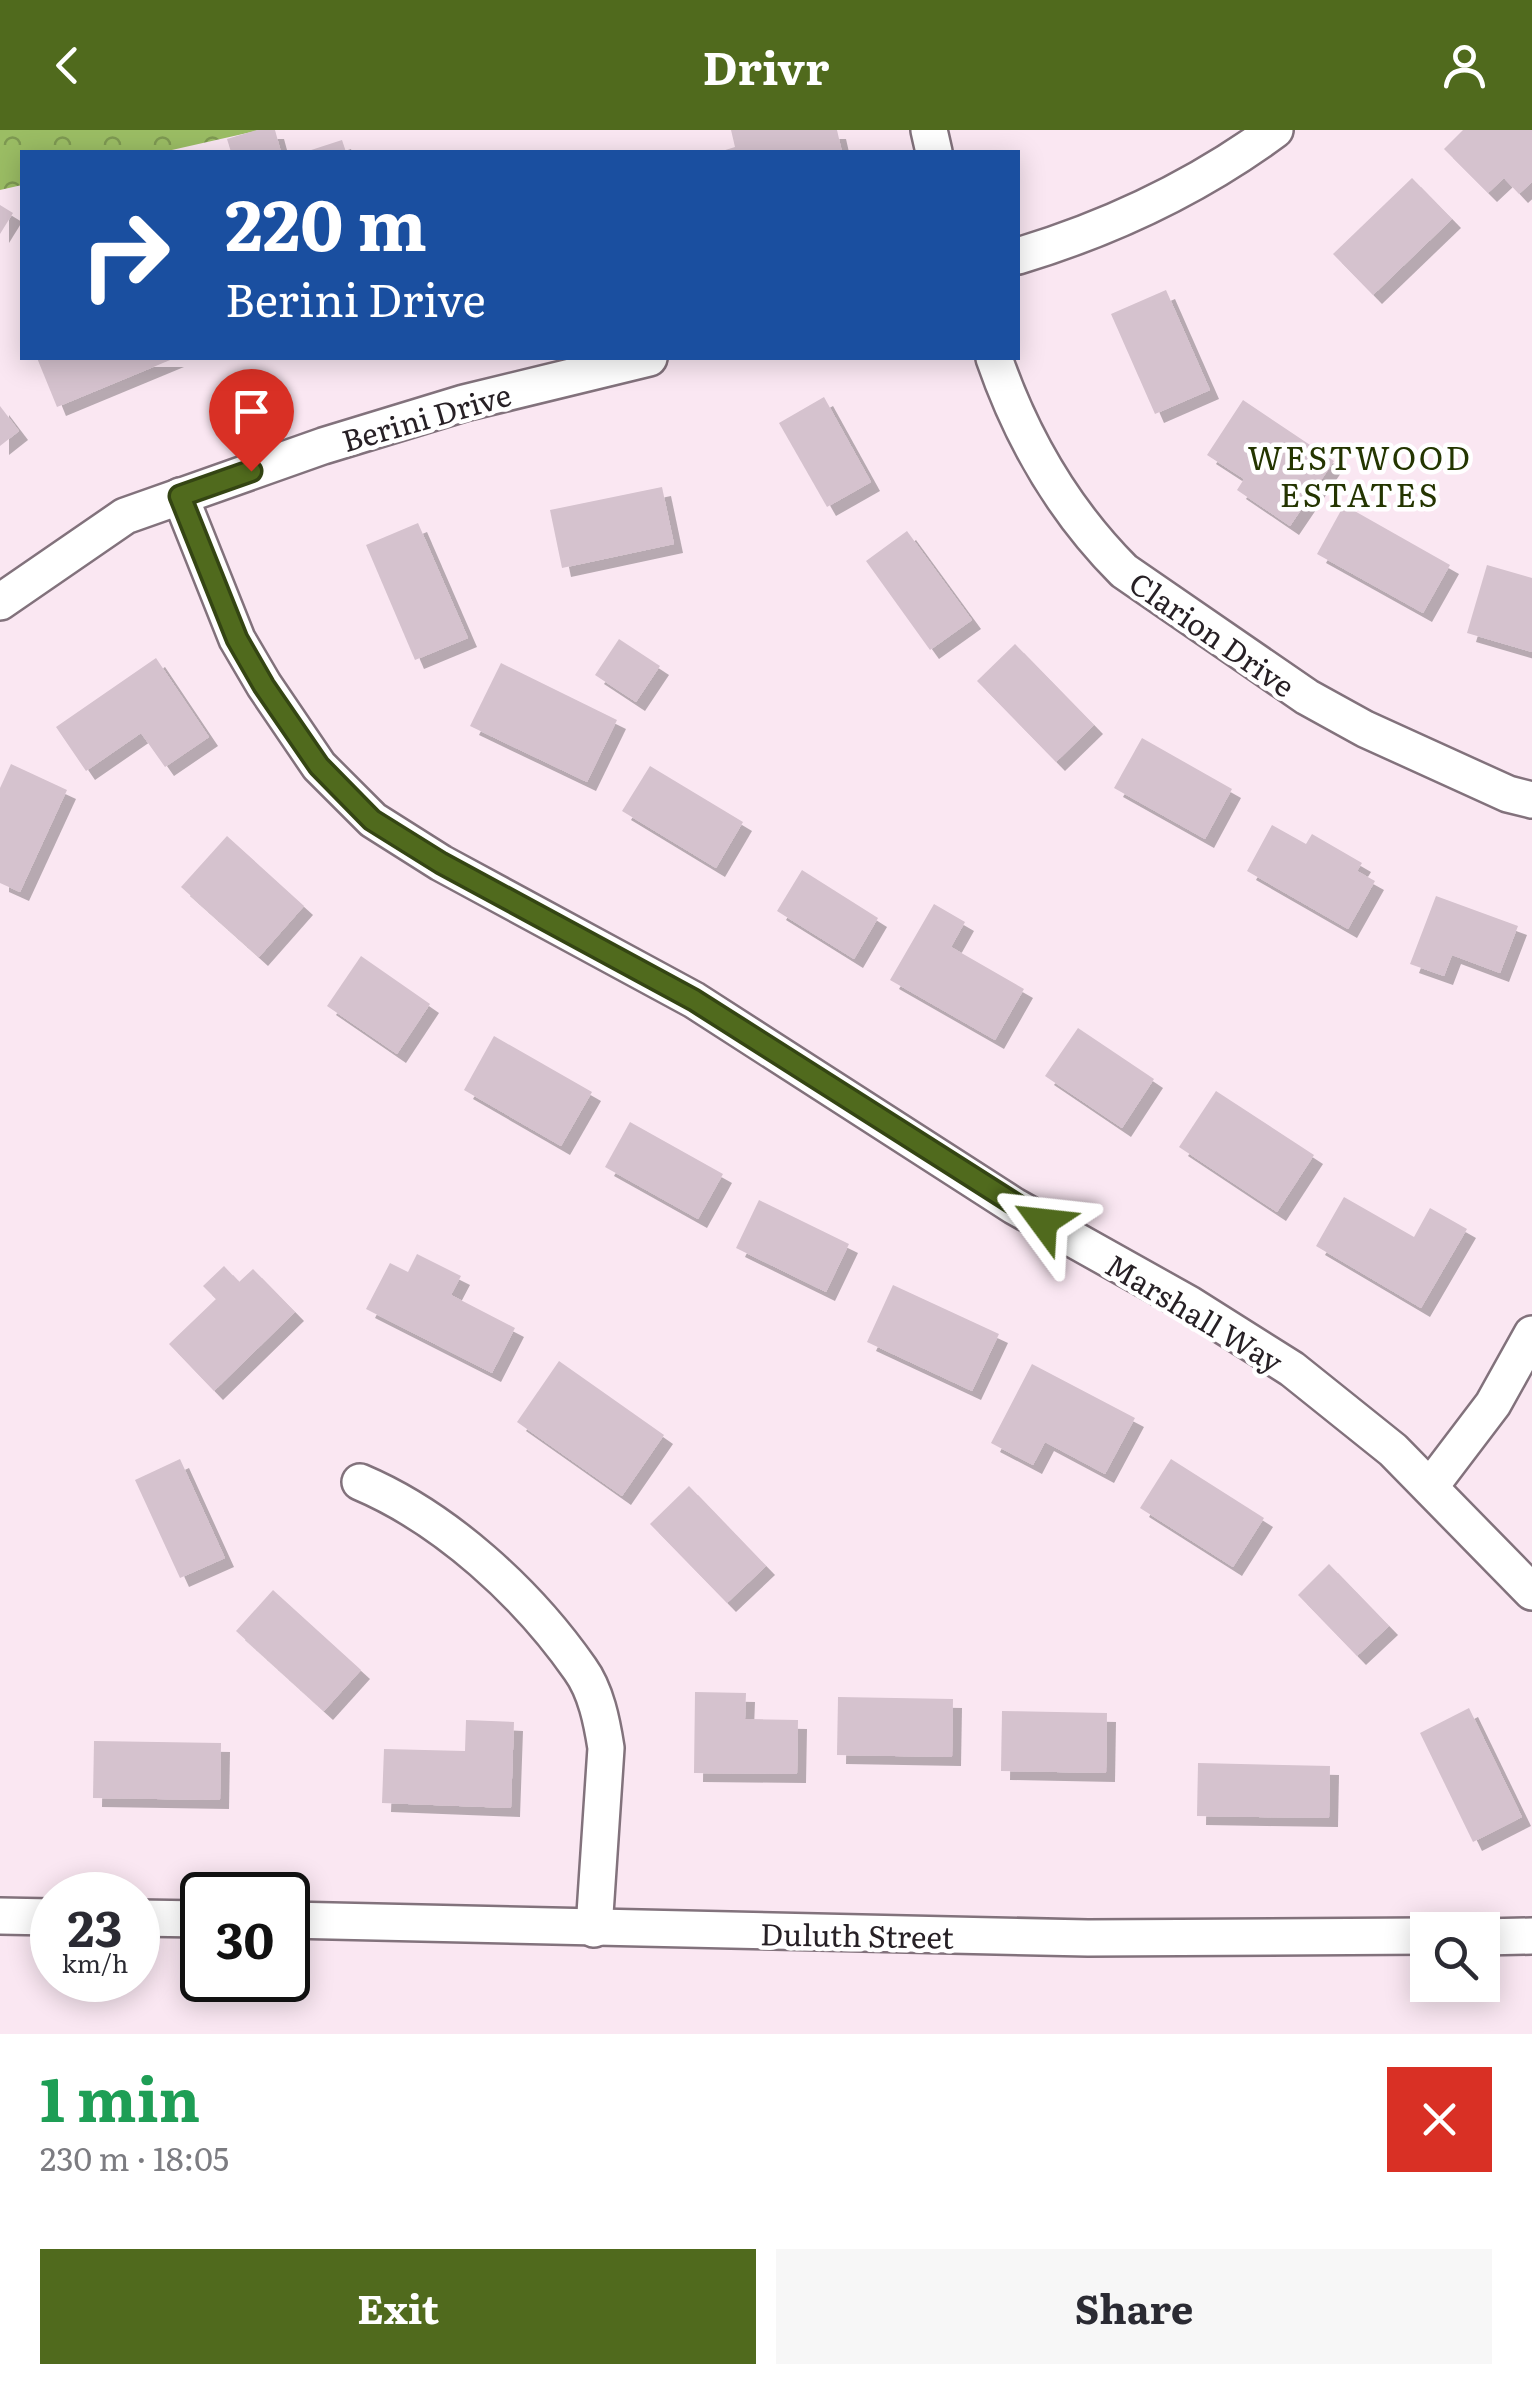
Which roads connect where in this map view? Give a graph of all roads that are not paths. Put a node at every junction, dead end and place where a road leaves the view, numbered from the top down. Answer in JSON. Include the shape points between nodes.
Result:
{"nodes":[{"id":1,"x":1275,"y":130,"type":"edge"},
{"id":2,"x":1020,"y":255,"type":"edge"},
{"id":3,"x":640,"y":360,"type":"edge"},
{"id":4,"x":995,"y":360,"type":"edge"},
{"id":5,"x":180,"y":496,"type":"junction"},
{"id":6,"x":0,"y":602,"type":"edge"},
{"id":7,"x":1532,"y":800,"type":"edge"},
{"id":8,"x":1532,"y":1334,"type":"edge"},
{"id":9,"x":360,"y":1482,"type":"dead end"},
{"id":10,"x":1430,"y":1487,"type":"junction"},
{"id":11,"x":1532,"y":1592,"type":"edge"},
{"id":12,"x":0,"y":1916,"type":"edge"},
{"id":13,"x":30,"y":1917,"type":"edge"},
{"id":14,"x":310,"y":1921,"type":"edge"},
{"id":15,"x":594,"y":1929,"type":"junction"},
{"id":16,"x":1410,"y":1936,"type":"edge"},
{"id":17,"x":1532,"y":1936,"type":"edge"},
{"id":18,"x":1500,"y":1937,"type":"edge"}],
"edges":[{"from":1,"to":2,"type":"street","via":[[1213,174],[1140,211]]},
{"from":3,"to":5,"type":"street","name":"Berini Drive","via":[[464,402]]},
{"from":4,"to":7,"type":"street","name":"Clarion Drive","via":[[1028,444],[1124,571],[1322,705]]},
{"from":5,"to":6,"type":"street","name":"Berini Drive","via":[[125,516]]},
{"from":5,"to":10,"type":"street","name":"Marshall Way","via":[[237,639],[264,686],[319,766],[372,820],[694,1000],[1014,1206],[1189,1304],[1292,1369]]},
{"from":8,"to":10,"type":"street","via":[[1492,1404]]},
{"from":9,"to":15,"type":"street","via":[[438,1522],[504,1582],[582,1670],[606,1748]]},
{"from":10,"to":11,"type":"street","name":"Marshall Way"},
{"from":12,"to":13,"type":"street"},
{"from":14,"to":15,"type":"street","name":"Duluth Street"},
{"from":15,"to":16,"type":"street","name":"Duluth Street"},
{"from":17,"to":18,"type":"street"}]}
